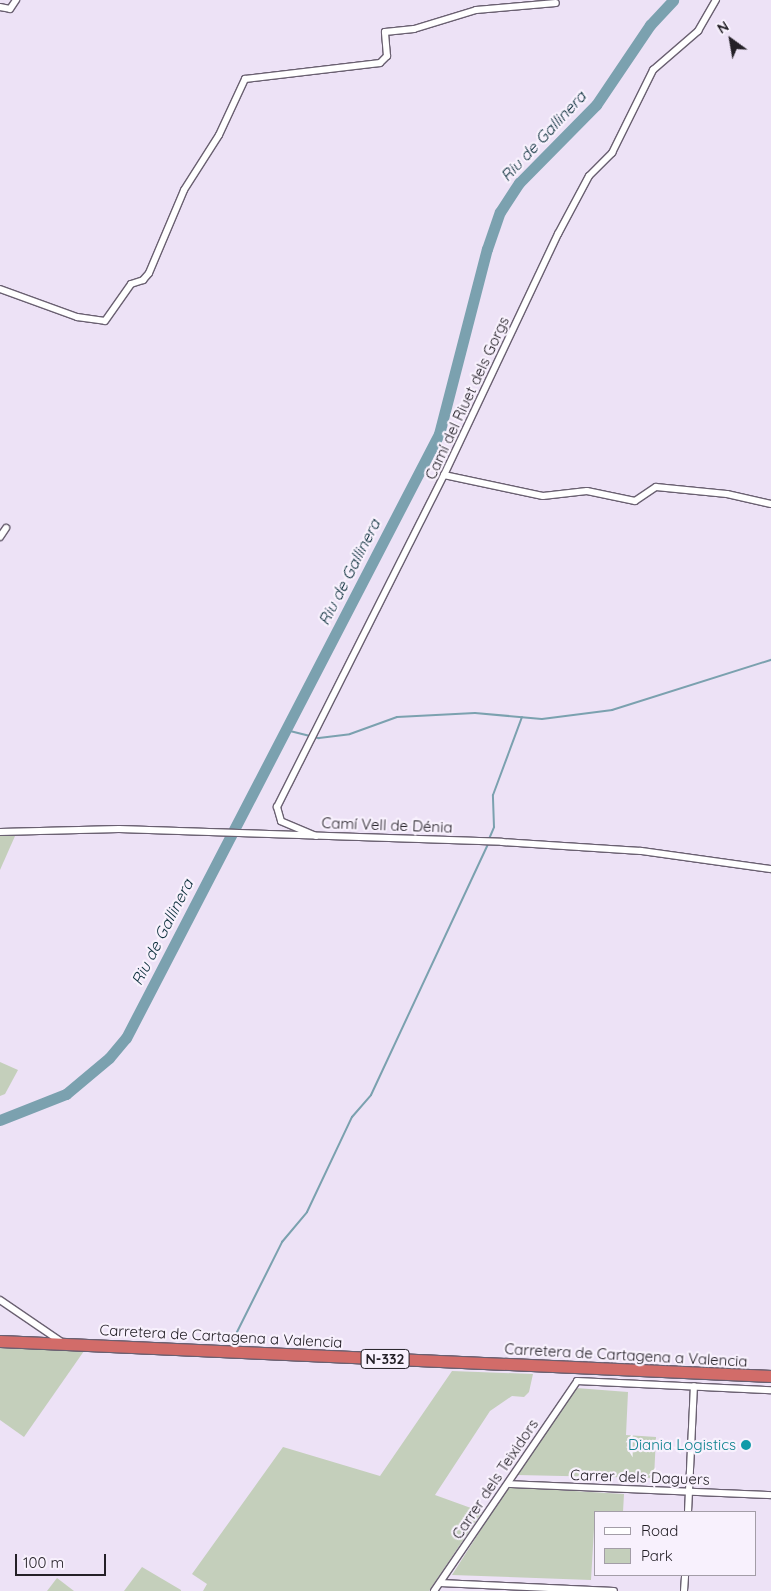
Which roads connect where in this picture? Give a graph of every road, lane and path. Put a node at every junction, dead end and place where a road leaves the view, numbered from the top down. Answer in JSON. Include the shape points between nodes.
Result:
{"nodes":[{"id":1,"x":16,"y":0,"type":"edge"},
{"id":2,"x":716,"y":0,"type":"edge"},
{"id":3,"x":556,"y":3,"type":"dead end"},
{"id":4,"x":0,"y":6,"type":"edge"},
{"id":5,"x":0,"y":289,"type":"edge"},
{"id":6,"x":444,"y":475,"type":"junction"},
{"id":7,"x":771,"y":504,"type":"edge"},
{"id":8,"x":6,"y":528,"type":"dead end"},
{"id":9,"x":0,"y":537,"type":"edge"},
{"id":10,"x":290,"y":823,"type":"junction"},
{"id":11,"x":0,"y":832,"type":"edge"},
{"id":12,"x":291,"y":835,"type":"junction"},
{"id":13,"x":316,"y":836,"type":"junction"},
{"id":14,"x":771,"y":869,"type":"edge"},
{"id":15,"x":0,"y":1300,"type":"edge"},
{"id":16,"x":0,"y":1341,"type":"edge"},
{"id":17,"x":64,"y":1344,"type":"junction"},
{"id":18,"x":771,"y":1376,"type":"edge"},
{"id":19,"x":694,"y":1386,"type":"junction"},
{"id":20,"x":771,"y":1390,"type":"edge"},
{"id":21,"x":508,"y":1484,"type":"junction"},
{"id":22,"x":689,"y":1491,"type":"junction"},
{"id":23,"x":771,"y":1495,"type":"edge"},
{"id":24,"x":688,"y":1511,"type":"edge"},
{"id":25,"x":685,"y":1576,"type":"edge"},
{"id":26,"x":440,"y":1583,"type":"junction"},
{"id":27,"x":434,"y":1591,"type":"edge"},
{"id":28,"x":614,"y":1591,"type":"edge"},
{"id":29,"x":684,"y":1591,"type":"edge"}],
"edges":[{"from":1,"to":4,"type":"street","via":[[10,9]]},
{"from":2,"to":6,"type":"street","name":"Camí del Riuet dels Gorgs","via":[[698,31],[653,70],[639,92],[612,153],[593,170],[558,234]]},
{"from":3,"to":5,"type":"street","via":[[476,10],[414,29],[385,32],[387,56],[380,63],[245,79],[219,135],[184,190],[149,273],[143,280],[131,284],[104,321],[77,317]]},
{"from":6,"to":7,"type":"street","via":[[543,496],[587,491],[635,501],[656,487],[727,494]]},
{"from":6,"to":10,"type":"street","name":"Camí del Riuet dels Gorgs","via":[[277,807],[281,820]]},
{"from":8,"to":9,"type":"street"},
{"from":10,"to":12,"type":"street","name":"Camí del Riuet dels Gorgs"},
{"from":10,"to":13,"type":"street","name":"Camí del Riuet dels Gorgs"},
{"from":11,"to":12,"type":"street","name":"Camí Vell de Dénia","via":[[73,828]]},
{"from":12,"to":13,"type":"street","name":"Camí Vell de Dénia"},
{"from":13,"to":14,"type":"street","name":"Camí Vell de Dénia","via":[[612,848]]},
{"from":15,"to":17,"type":"street"},
{"from":16,"to":17,"type":"highway","name":"Carretera de Cartagena a Valencia","number":"N-332"},
{"from":17,"to":18,"type":"highway","name":"Carretera de Cartagena a Valencia","number":"N-332"},
{"from":19,"to":20,"type":"street"},
{"from":19,"to":21,"type":"street","name":"Carrer dels Teixidors","via":[[577,1381]]},
{"from":19,"to":22,"type":"street"},
{"from":21,"to":22,"type":"street","name":"Carrer dels Daguers"},
{"from":21,"to":26,"type":"street","name":"Carrer dels Teixidors"},
{"from":22,"to":23,"type":"street","name":"Carrer dels Daguers"},
{"from":22,"to":24,"type":"street"},
{"from":25,"to":29,"type":"street"},
{"from":26,"to":27,"type":"street","name":"Carrer dels Teixidors"},
{"from":26,"to":28,"type":"street"}]}
